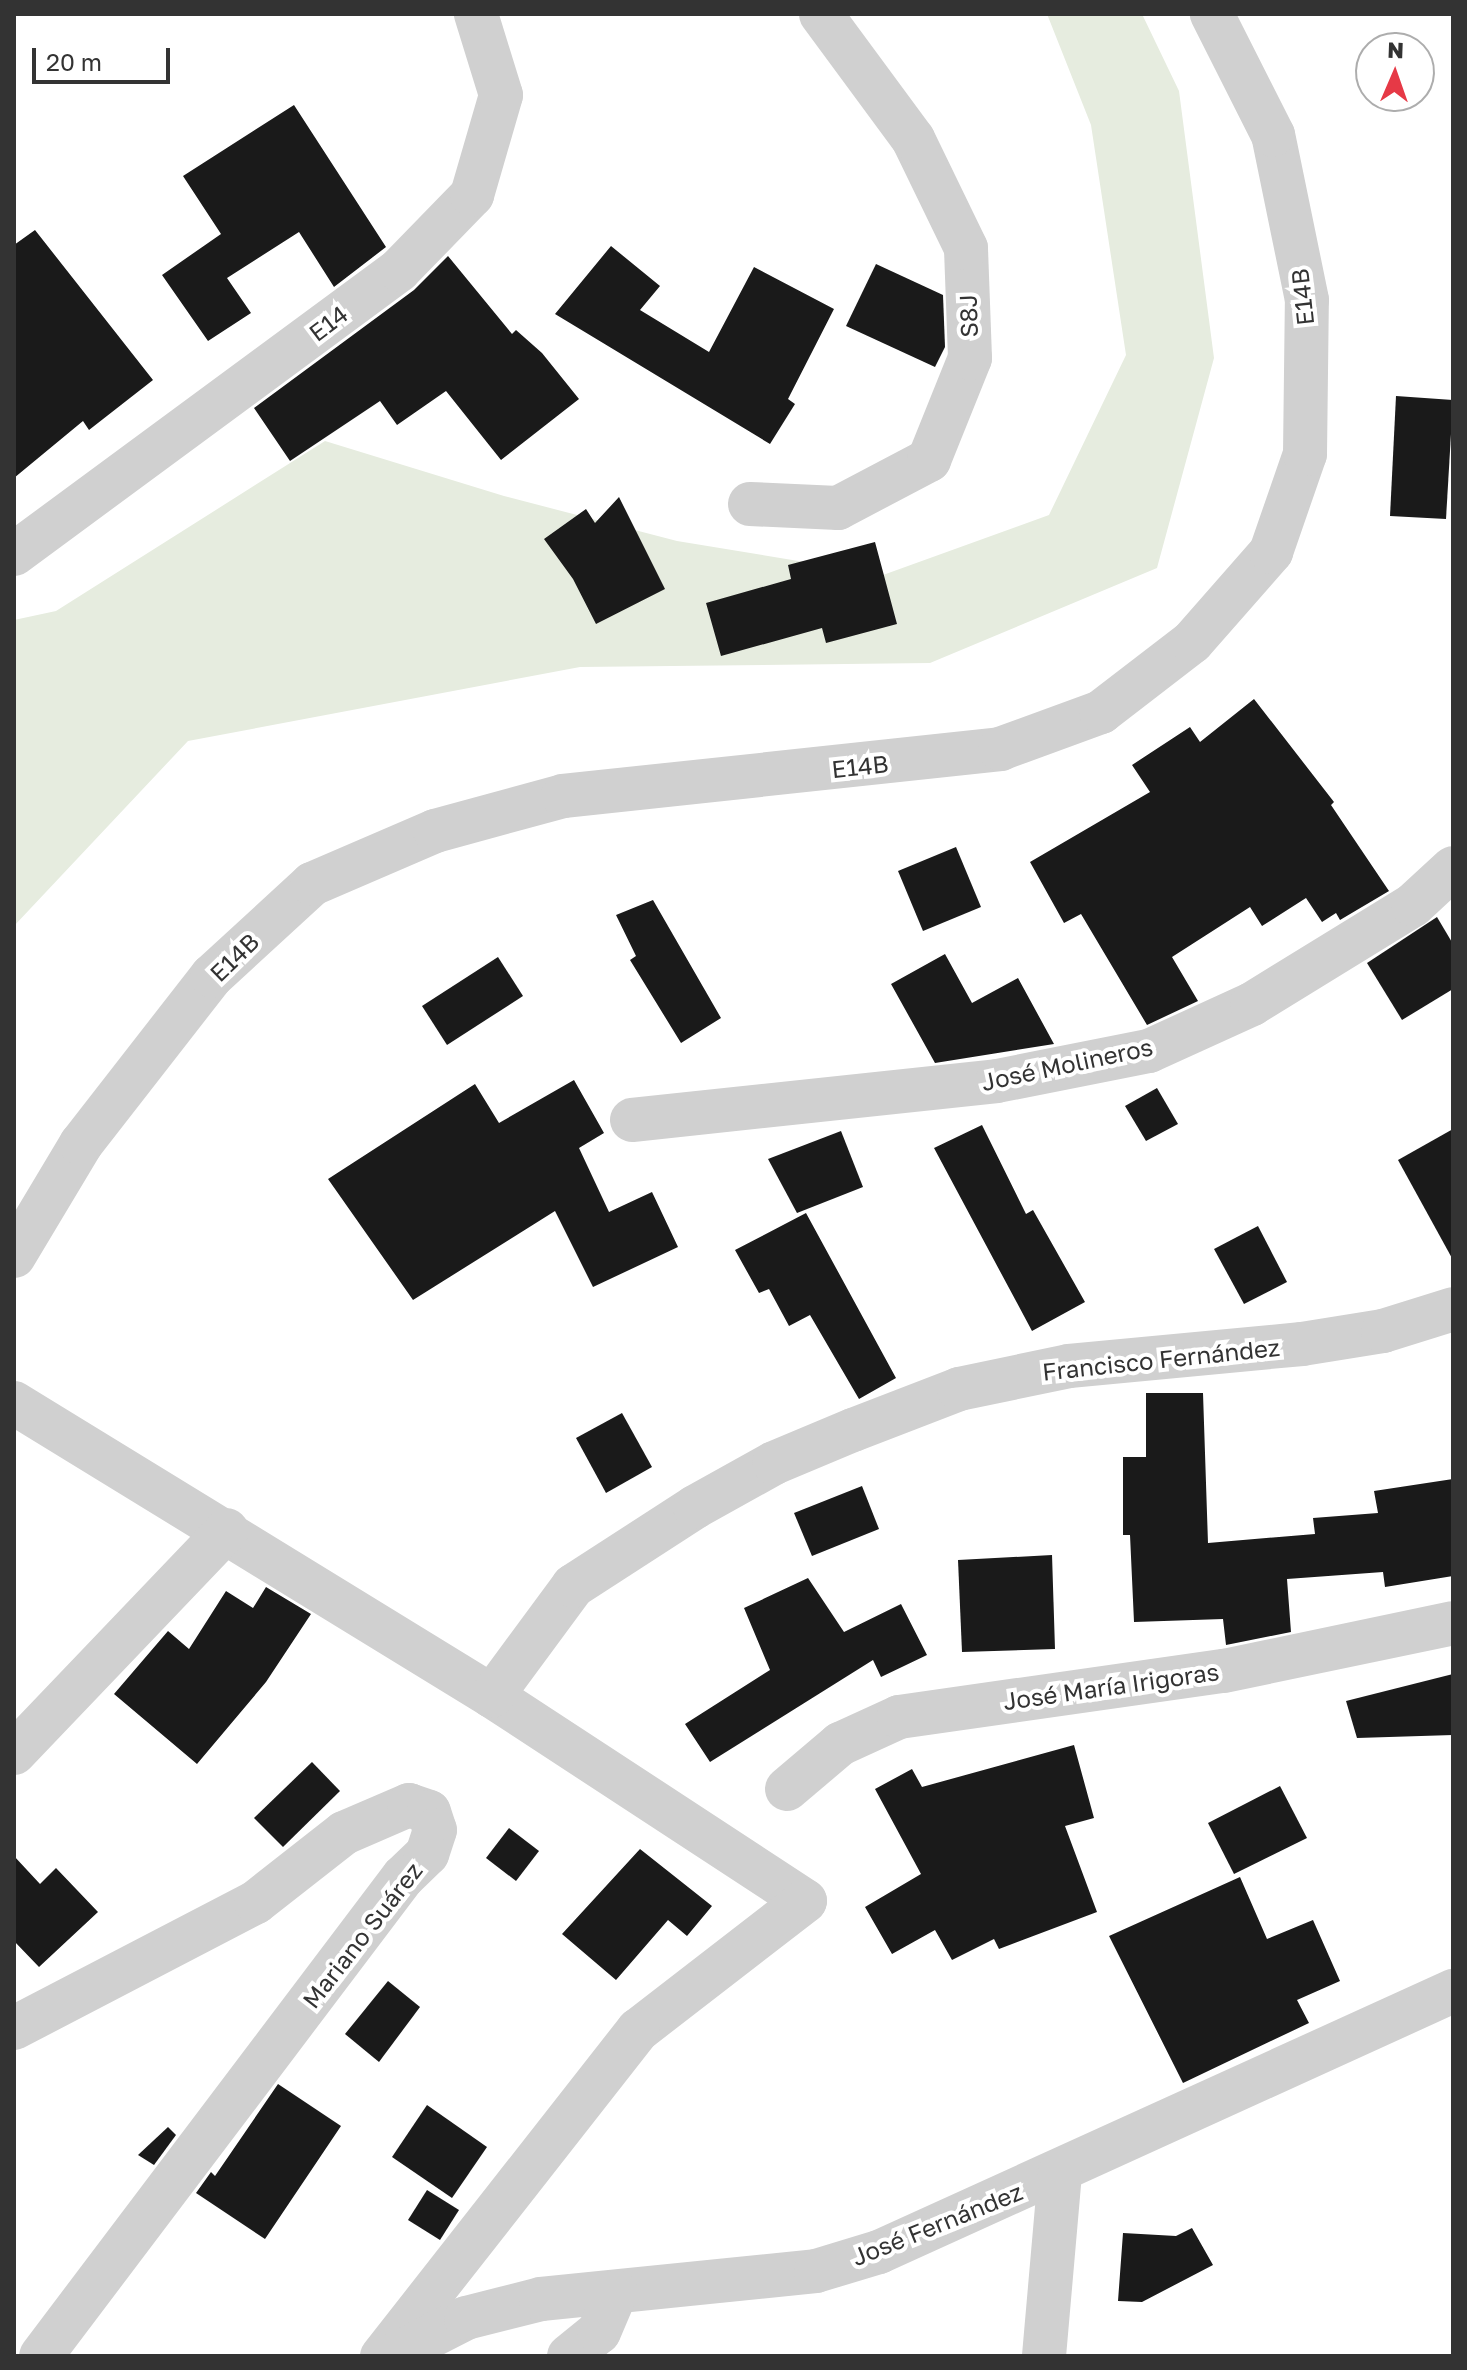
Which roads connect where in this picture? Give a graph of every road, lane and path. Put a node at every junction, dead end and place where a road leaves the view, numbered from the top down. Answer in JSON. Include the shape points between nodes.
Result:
{"nodes":[{"id":1,"x":476,"y":14,"type":"edge"},
{"id":2,"x":821,"y":14,"type":"edge"},
{"id":3,"x":1212,"y":14,"type":"edge"},
{"id":4,"x":750,"y":504,"type":"dead end"},
{"id":5,"x":17,"y":552,"type":"edge"},
{"id":6,"x":1453,"y":868,"type":"edge"},
{"id":7,"x":632,"y":1120,"type":"dead end"},
{"id":8,"x":14,"y":1256,"type":"edge"},
{"id":9,"x":1453,"y":1309,"type":"edge"},
{"id":10,"x":14,"y":1403,"type":"edge"},
{"id":11,"x":227,"y":1530,"type":"junction"},
{"id":12,"x":1453,"y":1623,"type":"edge"},
{"id":13,"x":492,"y":1696,"type":"junction"},
{"id":14,"x":14,"y":1753,"type":"edge"},
{"id":15,"x":787,"y":1789,"type":"dead end"},
{"id":16,"x":1453,"y":1991,"type":"edge"},
{"id":17,"x":14,"y":2028,"type":"edge"},
{"id":18,"x":1060,"y":2173,"type":"junction"},
{"id":19,"x":616,"y":2292,"type":"junction"},
{"id":20,"x":41,"y":2356,"type":"edge"},
{"id":21,"x":382,"y":2356,"type":"edge"},
{"id":22,"x":392,"y":2356,"type":"edge"},
{"id":23,"x":569,"y":2356,"type":"edge"},
{"id":24,"x":1044,"y":2356,"type":"edge"}],
"edges":[{"from":1,"to":5,"type":"street","name":"E14","via":[[501,95],[472,195],[399,270]]},
{"from":2,"to":4,"type":"street","name":"S8J","via":[[913,139],[966,248],[970,358],[929,460],[838,508]]},
{"from":3,"to":8,"type":"street","name":"E14B","via":[[1273,135],[1307,300],[1305,454],[1271,552],[1192,642],[1101,712],[1000,749],[563,796],[435,831],[312,884],[212,976],[81,1144]]},
{"from":6,"to":7,"type":"street","name":"José Molineros","via":[[1413,905],[1252,1004],[1149,1051],[997,1081]]},
{"from":9,"to":13,"type":"street","name":"Francisco Fernández","via":[[1383,1331],[1315,1342],[1069,1366],[959,1389],[853,1430],[774,1463],[695,1507],[573,1586]]},
{"from":10,"to":11,"type":"street"},
{"from":11,"to":13,"type":"street"},
{"from":11,"to":14,"type":"street"},
{"from":12,"to":15,"type":"street","name":"José María Irigoras","via":[[1224,1671],[899,1717],[840,1744]]},
{"from":13,"to":21,"type":"street","via":[[805,1901],[638,2030]]},
{"from":16,"to":18,"type":"street","name":"José Fernández"},
{"from":17,"to":20,"type":"street","name":"Mariano Suárez","via":[[256,1902],[344,1833],[409,1805],[429,1812],[435,1830],[427,1854],[403,1877]]},
{"from":18,"to":19,"type":"street","name":"José Fernández","via":[[891,2247],[816,2271]]},
{"from":18,"to":24,"type":"street"},
{"from":19,"to":22,"type":"street","name":"José Fernández","via":[[541,2299],[466,2318]]},
{"from":19,"to":23,"type":"street","via":[[599,2332]]}]}
